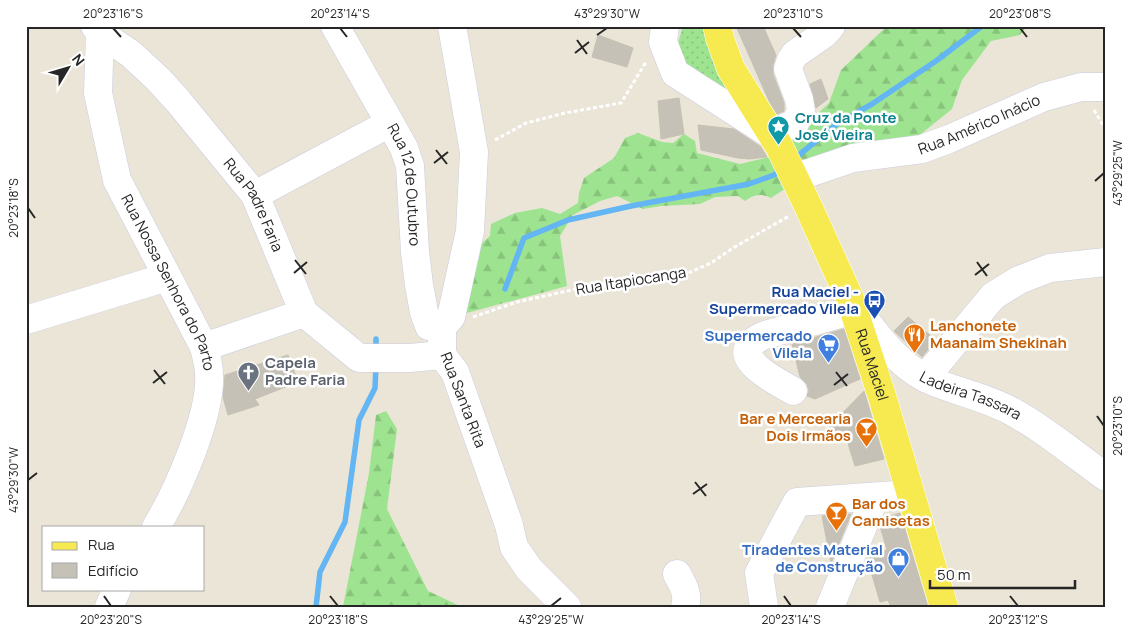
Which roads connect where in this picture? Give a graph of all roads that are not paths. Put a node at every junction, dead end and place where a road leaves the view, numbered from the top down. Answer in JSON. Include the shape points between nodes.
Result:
{"nodes":[{"id":1,"x":335,"y":26,"type":"edge"},
{"id":2,"x":452,"y":26,"type":"edge"},
{"id":3,"x":718,"y":26,"type":"edge"},
{"id":4,"x":831,"y":26,"type":"edge"},
{"id":5,"x":97,"y":29,"type":"edge"},
{"id":6,"x":664,"y":34,"type":"edge"},
{"id":7,"x":1106,"y":87,"type":"edge"},
{"id":8,"x":390,"y":122,"type":"junction"},
{"id":9,"x":784,"y":156,"type":"junction"},
{"id":10,"x":255,"y":194,"type":"junction"},
{"id":11,"x":1106,"y":262,"type":"edge"},
{"id":12,"x":167,"y":276,"type":"junction"},
{"id":13,"x":852,"y":305,"type":"junction"},
{"id":14,"x":304,"y":313,"type":"junction"},
{"id":15,"x":26,"y":320,"type":"edge"},
{"id":16,"x":442,"y":327,"type":"junction"},
{"id":17,"x":204,"y":347,"type":"junction"},
{"id":18,"x":442,"y":355,"type":"junction"},
{"id":19,"x":925,"y":378,"type":"junction"},
{"id":20,"x":793,"y":391,"type":"dead end"},
{"id":21,"x":1106,"y":477,"type":"edge"},
{"id":22,"x":910,"y":494,"type":"junction"},
{"id":23,"x":875,"y":498,"type":"junction"},
{"id":24,"x":157,"y":526,"type":"edge"},
{"id":25,"x":677,"y":574,"type":"dead end"},
{"id":26,"x":117,"y":590,"type":"edge"},
{"id":27,"x":109,"y":607,"type":"edge"},
{"id":28,"x":567,"y":607,"type":"edge"},
{"id":29,"x":685,"y":607,"type":"edge"},
{"id":30,"x":764,"y":607,"type":"edge"},
{"id":31,"x":830,"y":607,"type":"edge"},
{"id":32,"x":944,"y":607,"type":"edge"}],
"edges":[{"from":1,"to":8,"type":"street"},
{"from":2,"to":16,"type":"street","name":"Rua Santa Rita","via":[[474,152],[470,231],[451,317]]},
{"from":3,"to":9,"type":"main road","name":"Rua Maciel","via":[[731,69]]},
{"from":4,"to":9,"type":"street","via":[[790,60],[788,69],[801,111]]},
{"from":5,"to":10,"type":"street","name":"Rua Padre Faria","via":[[131,54],[165,86]]},
{"from":5,"to":12,"type":"street","name":"Rua Nossa Senhora do Parto","via":[[98,93],[118,180]]},
{"from":6,"to":9,"type":"street","via":[[675,73]]},
{"from":7,"to":9,"type":"street","name":"Rua Américo Inácio","via":[[1081,87],[1044,97],[922,149],[853,158]]},
{"from":8,"to":10,"type":"street","name":"Rua 12 de Outubro"},
{"from":8,"to":16,"type":"street","name":"Rua 12 de Outubro","via":[[410,166],[424,312],[429,326]]},
{"from":9,"to":13,"type":"main road","name":"Rua Maciel"},
{"from":10,"to":14,"type":"street","name":"Rua Padre Faria"},
{"from":11,"to":19,"type":"street","via":[[1050,268],[1019,280],[993,296]]},
{"from":12,"to":15,"type":"street"},
{"from":12,"to":17,"type":"street","name":"Rua Nossa Senhora do Parto"},
{"from":13,"to":19,"type":"street","name":"Ladeira Tassara","via":[[881,342]]},
{"from":13,"to":20,"type":"street","via":[[765,335],[750,345],[750,357],[762,373]]},
{"from":13,"to":22,"type":"main road","name":"Rua Maciel"},
{"from":14,"to":17,"type":"street"},
{"from":14,"to":18,"type":"street","name":"Rua Padre Faria","via":[[359,358]]},
{"from":16,"to":18,"type":"street","name":"Rua Santa Rita"},
{"from":17,"to":24,"type":"street","name":"Rua Nossa Senhora do Parto","via":[[209,374],[207,403],[169,505]]},
{"from":18,"to":28,"type":"street","name":"Rua Santa Rita","via":[[455,372],[514,547],[530,570]]},
{"from":19,"to":21,"type":"street","name":"Ladeira Tassara","via":[[1008,409]]},
{"from":22,"to":23,"type":"street"},
{"from":22,"to":32,"type":"main road","name":"Rua Maciel"},
{"from":23,"to":30,"type":"street","via":[[798,502],[759,573]]},
{"from":23,"to":31,"type":"street"},
{"from":25,"to":29,"type":"street","via":[[687,599]]},
{"from":26,"to":27,"type":"street"}]}
